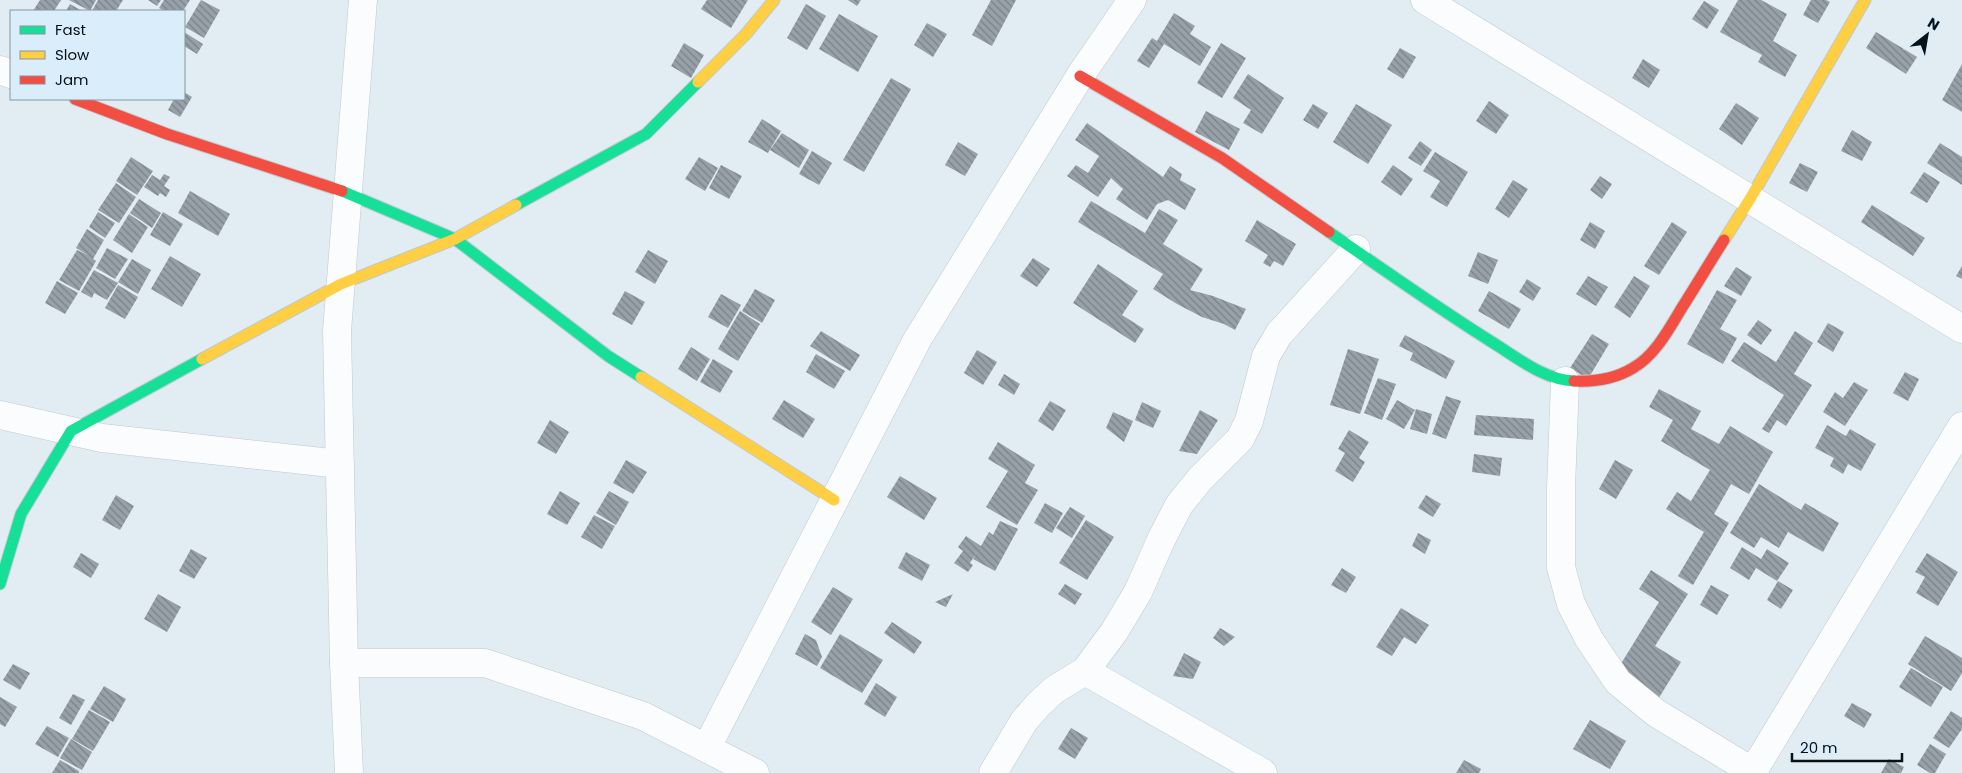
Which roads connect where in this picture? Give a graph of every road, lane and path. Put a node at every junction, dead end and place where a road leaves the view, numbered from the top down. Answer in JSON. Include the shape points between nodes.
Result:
{"nodes":[{"id":1,"x":363,"y":0,"type":"edge"},
{"id":2,"x":774,"y":0,"type":"edge"},
{"id":3,"x":1132,"y":0,"type":"edge"},
{"id":4,"x":1425,"y":0,"type":"edge"},
{"id":5,"x":1865,"y":0,"type":"edge"},
{"id":6,"x":1080,"y":76,"type":"junction"},
{"id":7,"x":78,"y":100,"type":"edge"},
{"id":8,"x":348,"y":193,"type":"junction"},
{"id":9,"x":1750,"y":199,"type":"junction"},
{"id":10,"x":455,"y":239,"type":"junction"},
{"id":11,"x":1356,"y":249,"type":"junction"},
{"id":12,"x":341,"y":284,"type":"junction"},
{"id":13,"x":1962,"y":329,"type":"edge"},
{"id":14,"x":1565,"y":381,"type":"junction"},
{"id":15,"x":0,"y":415,"type":"edge"},
{"id":16,"x":1962,"y":426,"type":"edge"},
{"id":17,"x":71,"y":431,"type":"junction"},
{"id":18,"x":340,"y":464,"type":"junction"},
{"id":19,"x":834,"y":500,"type":"junction"},
{"id":20,"x":0,"y":584,"type":"edge"},
{"id":21,"x":344,"y":664,"type":"junction"},
{"id":22,"x":1085,"y":671,"type":"junction"},
{"id":23,"x":707,"y":747,"type":"junction"},
{"id":24,"x":349,"y":773,"type":"edge"},
{"id":25,"x":755,"y":773,"type":"edge"},
{"id":26,"x":993,"y":773,"type":"edge"},
{"id":27,"x":1263,"y":773,"type":"edge"},
{"id":28,"x":1753,"y":773,"type":"edge"}],
"edges":[{"from":1,"to":8,"type":"street"},
{"from":2,"to":10,"type":"street","via":[[746,34],[646,134]]},
{"from":3,"to":6,"type":"street"},
{"from":4,"to":9,"type":"street"},
{"from":5,"to":9,"type":"street"},
{"from":6,"to":11,"type":"street","via":[[1222,158]]},
{"from":6,"to":19,"type":"street","via":[[917,340]]},
{"from":7,"to":8,"type":"street","via":[[167,134]]},
{"from":8,"to":10,"type":"street"},
{"from":8,"to":12,"type":"street"},
{"from":9,"to":13,"type":"street"},
{"from":9,"to":14,"type":"street","via":[[1652,352],[1634,368],[1612,378]]},
{"from":10,"to":12,"type":"street"},
{"from":10,"to":19,"type":"street","via":[[608,356]]},
{"from":11,"to":14,"type":"street","via":[[1450,316],[1542,373]]},
{"from":11,"to":22,"type":"street","via":[[1279,334],[1266,356],[1249,421],[1240,439],[1179,505],[1138,592]]},
{"from":12,"to":17,"type":"street"},
{"from":12,"to":18,"type":"street","via":[[337,331]]},
{"from":14,"to":28,"type":"street","via":[[1562,567],[1571,604],[1589,639],[1618,682],[1656,713]]},
{"from":15,"to":17,"type":"street"},
{"from":16,"to":28,"type":"street"},
{"from":17,"to":18,"type":"street","via":[[102,438]]},
{"from":17,"to":20,"type":"street","via":[[21,514]]},
{"from":18,"to":21,"type":"street"},
{"from":19,"to":23,"type":"street"},
{"from":21,"to":23,"type":"street","via":[[485,663],[643,716]]},
{"from":21,"to":24,"type":"street"},
{"from":22,"to":26,"type":"street","via":[[1054,690],[1038,705],[1024,721]]},
{"from":22,"to":27,"type":"street"},
{"from":23,"to":25,"type":"street"}]}
